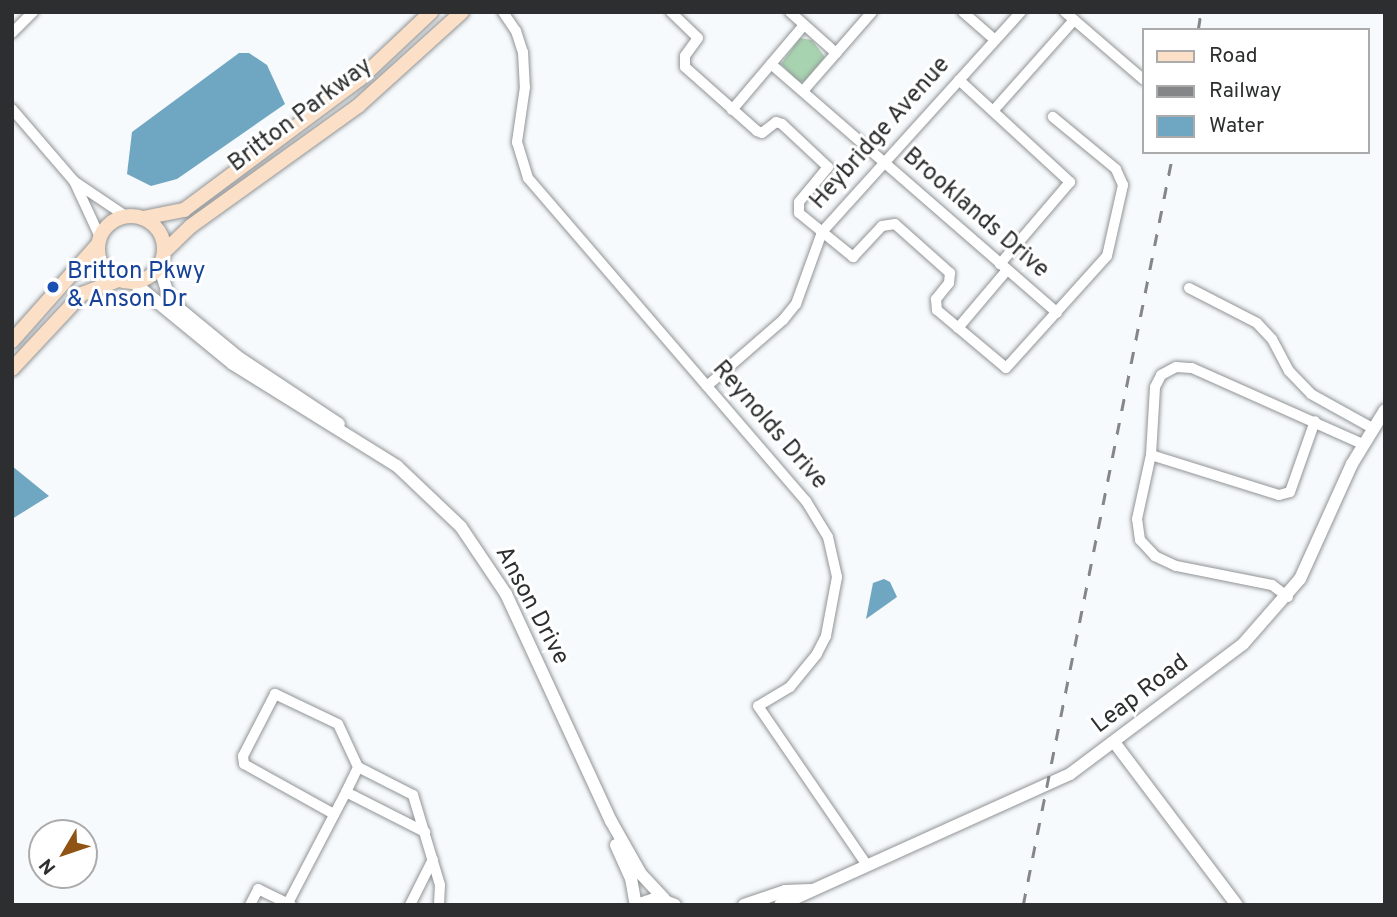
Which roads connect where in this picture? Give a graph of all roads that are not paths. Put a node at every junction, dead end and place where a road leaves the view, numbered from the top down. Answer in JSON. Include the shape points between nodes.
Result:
{"nodes":[{"id":1,"x":33,"y":12,"type":"edge"},
{"id":2,"x":431,"y":12,"type":"edge"},
{"id":3,"x":462,"y":12,"type":"edge"},
{"id":4,"x":503,"y":12,"type":"edge"},
{"id":5,"x":671,"y":12,"type":"edge"},
{"id":6,"x":790,"y":12,"type":"edge"},
{"id":7,"x":872,"y":12,"type":"edge"},
{"id":8,"x":963,"y":12,"type":"edge"},
{"id":9,"x":1021,"y":12,"type":"edge"},
{"id":10,"x":1065,"y":12,"type":"edge"},
{"id":11,"x":1074,"y":20,"type":"junction"},
{"id":12,"x":804,"y":25,"type":"junction"},
{"id":13,"x":12,"y":33,"type":"edge"},
{"id":14,"x":994,"y":39,"type":"junction"},
{"id":15,"x":836,"y":53,"type":"junction"},
{"id":16,"x":771,"y":64,"type":"junction"},
{"id":17,"x":1142,"y":78,"type":"edge"},
{"id":18,"x":959,"y":80,"type":"junction"},
{"id":19,"x":803,"y":91,"type":"junction"},
{"id":20,"x":12,"y":109,"type":"edge"},
{"id":21,"x":732,"y":110,"type":"junction"},
{"id":22,"x":993,"y":111,"type":"junction"},
{"id":23,"x":1054,"y":117,"type":"dead end"},
{"id":24,"x":883,"y":163,"type":"junction"},
{"id":25,"x":74,"y":181,"type":"junction"},
{"id":26,"x":127,"y":217,"type":"junction"},
{"id":27,"x":143,"y":218,"type":"junction"},
{"id":28,"x":822,"y":232,"type":"junction"},
{"id":29,"x":99,"y":240,"type":"junction"},
{"id":30,"x":162,"y":259,"type":"junction"},
{"id":31,"x":1003,"y":267,"type":"junction"},
{"id":32,"x":125,"y":281,"type":"junction"},
{"id":33,"x":1189,"y":288,"type":"dead end"},
{"id":34,"x":1057,"y":313,"type":"junction"},
{"id":35,"x":958,"y":328,"type":"junction"},
{"id":36,"x":12,"y":341,"type":"edge"},
{"id":37,"x":12,"y":369,"type":"edge"},
{"id":38,"x":707,"y":386,"type":"junction"},
{"id":39,"x":1385,"y":411,"type":"edge"},
{"id":40,"x":1315,"y":421,"type":"junction"},
{"id":41,"x":1372,"y":428,"type":"junction"},
{"id":42,"x":1363,"y":444,"type":"junction"},
{"id":43,"x":367,"y":446,"type":"junction"},
{"id":44,"x":1150,"y":455,"type":"junction"},
{"id":45,"x":1287,"y":597,"type":"junction"},
{"id":46,"x":1114,"y":742,"type":"junction"},
{"id":47,"x":358,"y":767,"type":"junction"},
{"id":48,"x":346,"y":792,"type":"junction"},
{"id":49,"x":334,"y":814,"type":"junction"},
{"id":50,"x":611,"y":821,"type":"junction"},
{"id":51,"x":425,"y":832,"type":"junction"},
{"id":52,"x":433,"y":859,"type":"junction"},
{"id":53,"x":867,"y":865,"type":"junction"},
{"id":54,"x":811,"y":890,"type":"junction"},
{"id":55,"x":670,"y":902,"type":"edge"},
{"id":56,"x":290,"y":904,"type":"edge"},
{"id":57,"x":250,"y":905,"type":"edge"},
{"id":58,"x":410,"y":905,"type":"edge"},
{"id":59,"x":439,"y":905,"type":"edge"},
{"id":60,"x":636,"y":905,"type":"edge"},
{"id":61,"x":744,"y":905,"type":"edge"},
{"id":62,"x":780,"y":905,"type":"edge"},
{"id":63,"x":1237,"y":905,"type":"edge"}],
"edges":[{"from":1,"to":13,"type":"street"},
{"from":2,"to":27,"type":"main road","name":"Britton Parkway","via":[[343,93],[184,210]]},
{"from":3,"to":30,"type":"main road","name":"Britton Parkway","via":[[358,106],[191,226]]},
{"from":4,"to":38,"type":"street","name":"Reynolds Drive","via":[[523,52],[517,142],[528,178]]},
{"from":5,"to":21,"type":"street","via":[[698,38],[685,56],[685,67]]},
{"from":6,"to":12,"type":"street"},
{"from":7,"to":15,"type":"street"},
{"from":8,"to":14,"type":"street"},
{"from":9,"to":14,"type":"street","name":"Heybridge Avenue"},
{"from":10,"to":11,"type":"street"},
{"from":11,"to":17,"type":"street"},
{"from":11,"to":22,"type":"street"},
{"from":12,"to":15,"type":"street"},
{"from":12,"to":16,"type":"street"},
{"from":14,"to":18,"type":"street","name":"Heybridge Avenue"},
{"from":15,"to":19,"type":"street"},
{"from":16,"to":19,"type":"street","name":"Brooklands Drive"},
{"from":16,"to":21,"type":"street"},
{"from":18,"to":22,"type":"street"},
{"from":18,"to":24,"type":"street","name":"Heybridge Avenue"},
{"from":19,"to":24,"type":"street","name":"Brooklands Drive"},
{"from":20,"to":25,"type":"street"},
{"from":21,"to":28,"type":"street","via":[[762,133],[776,122],[782,124],[828,167],[797,208]]},
{"from":22,"to":31,"type":"street","via":[[1070,182]]},
{"from":23,"to":34,"type":"street","via":[[1116,169],[1123,186],[1107,256]]},
{"from":24,"to":28,"type":"street","name":"Heybridge Avenue"},
{"from":24,"to":31,"type":"street","name":"Brooklands Drive"},
{"from":25,"to":26,"type":"street"},
{"from":25,"to":29,"type":"street"},
{"from":26,"to":27,"type":"main road"},
{"from":26,"to":29,"type":"main road","via":[[114,220]]},
{"from":27,"to":30,"type":"main road","via":[[159,232]]},
{"from":28,"to":35,"type":"street","via":[[853,257],[882,226],[895,224],[950,273],[949,283],[934,304]]},
{"from":28,"to":38,"type":"street","name":"Heybridge Avenue","via":[[796,304]]},
{"from":29,"to":32,"type":"main road","via":[[102,265]]},
{"from":29,"to":36,"type":"main road"},
{"from":30,"to":32,"type":"main road","via":[[148,278]]},
{"from":30,"to":43,"type":"street","name":"Anson Drive","via":[[168,294],[191,319]]},
{"from":31,"to":34,"type":"street","name":"Brooklands Drive"},
{"from":31,"to":35,"type":"street"},
{"from":32,"to":37,"type":"main road","via":[[82,294]]},
{"from":32,"to":43,"type":"street","name":"Anson Drive","via":[[233,364]]},
{"from":33,"to":41,"type":"street","via":[[1257,323],[1272,339],[1289,371],[1311,394]]},
{"from":34,"to":35,"type":"street","via":[[1006,368]]},
{"from":38,"to":53,"type":"street","name":"Reynolds Drive","via":[[806,501],[828,537],[837,577],[826,636],[790,687],[758,706]]},
{"from":39,"to":41,"type":"street","name":"Leap Road"},
{"from":40,"to":42,"type":"street"},
{"from":40,"to":44,"type":"street","via":[[1290,492],[1279,495]]},
{"from":40,"to":44,"type":"street","via":[[1192,368],[1176,367],[1161,375],[1155,387]]},
{"from":41,"to":42,"type":"street","name":"Leap Road"},
{"from":42,"to":45,"type":"street","name":"Leap Road","via":[[1313,556]]},
{"from":43,"to":50,"type":"street","name":"Anson Drive","via":[[428,492],[489,564]]},
{"from":44,"to":45,"type":"street","via":[[1137,519],[1140,540],[1155,556],[1176,566],[1272,585]]},
{"from":45,"to":46,"type":"street","name":"Leap Road","via":[[1243,643]]},
{"from":46,"to":53,"type":"street","name":"Leap Road","via":[[1070,774]]},
{"from":46,"to":63,"type":"street"},
{"from":47,"to":48,"type":"street"},
{"from":47,"to":49,"type":"street","via":[[338,724],[281,694],[270,700],[244,764]]},
{"from":47,"to":51,"type":"street","via":[[413,795]]},
{"from":48,"to":49,"type":"street"},
{"from":48,"to":51,"type":"street"},
{"from":49,"to":56,"type":"street"},
{"from":50,"to":55,"type":"street","name":"Anson Drive","via":[[641,874]]},
{"from":50,"to":60,"type":"street","name":"Anson Drive"},
{"from":51,"to":52,"type":"street"},
{"from":52,"to":58,"type":"street"},
{"from":52,"to":59,"type":"street","via":[[442,894]]},
{"from":53,"to":54,"type":"street","name":"Leap Road"},
{"from":54,"to":61,"type":"street","name":"Leap Road","via":[[785,891]]},
{"from":54,"to":62,"type":"street","name":"Leap Road"},
{"from":55,"to":60,"type":"street","via":[[649,899]]},
{"from":56,"to":57,"type":"street","via":[[258,888]]}]}
